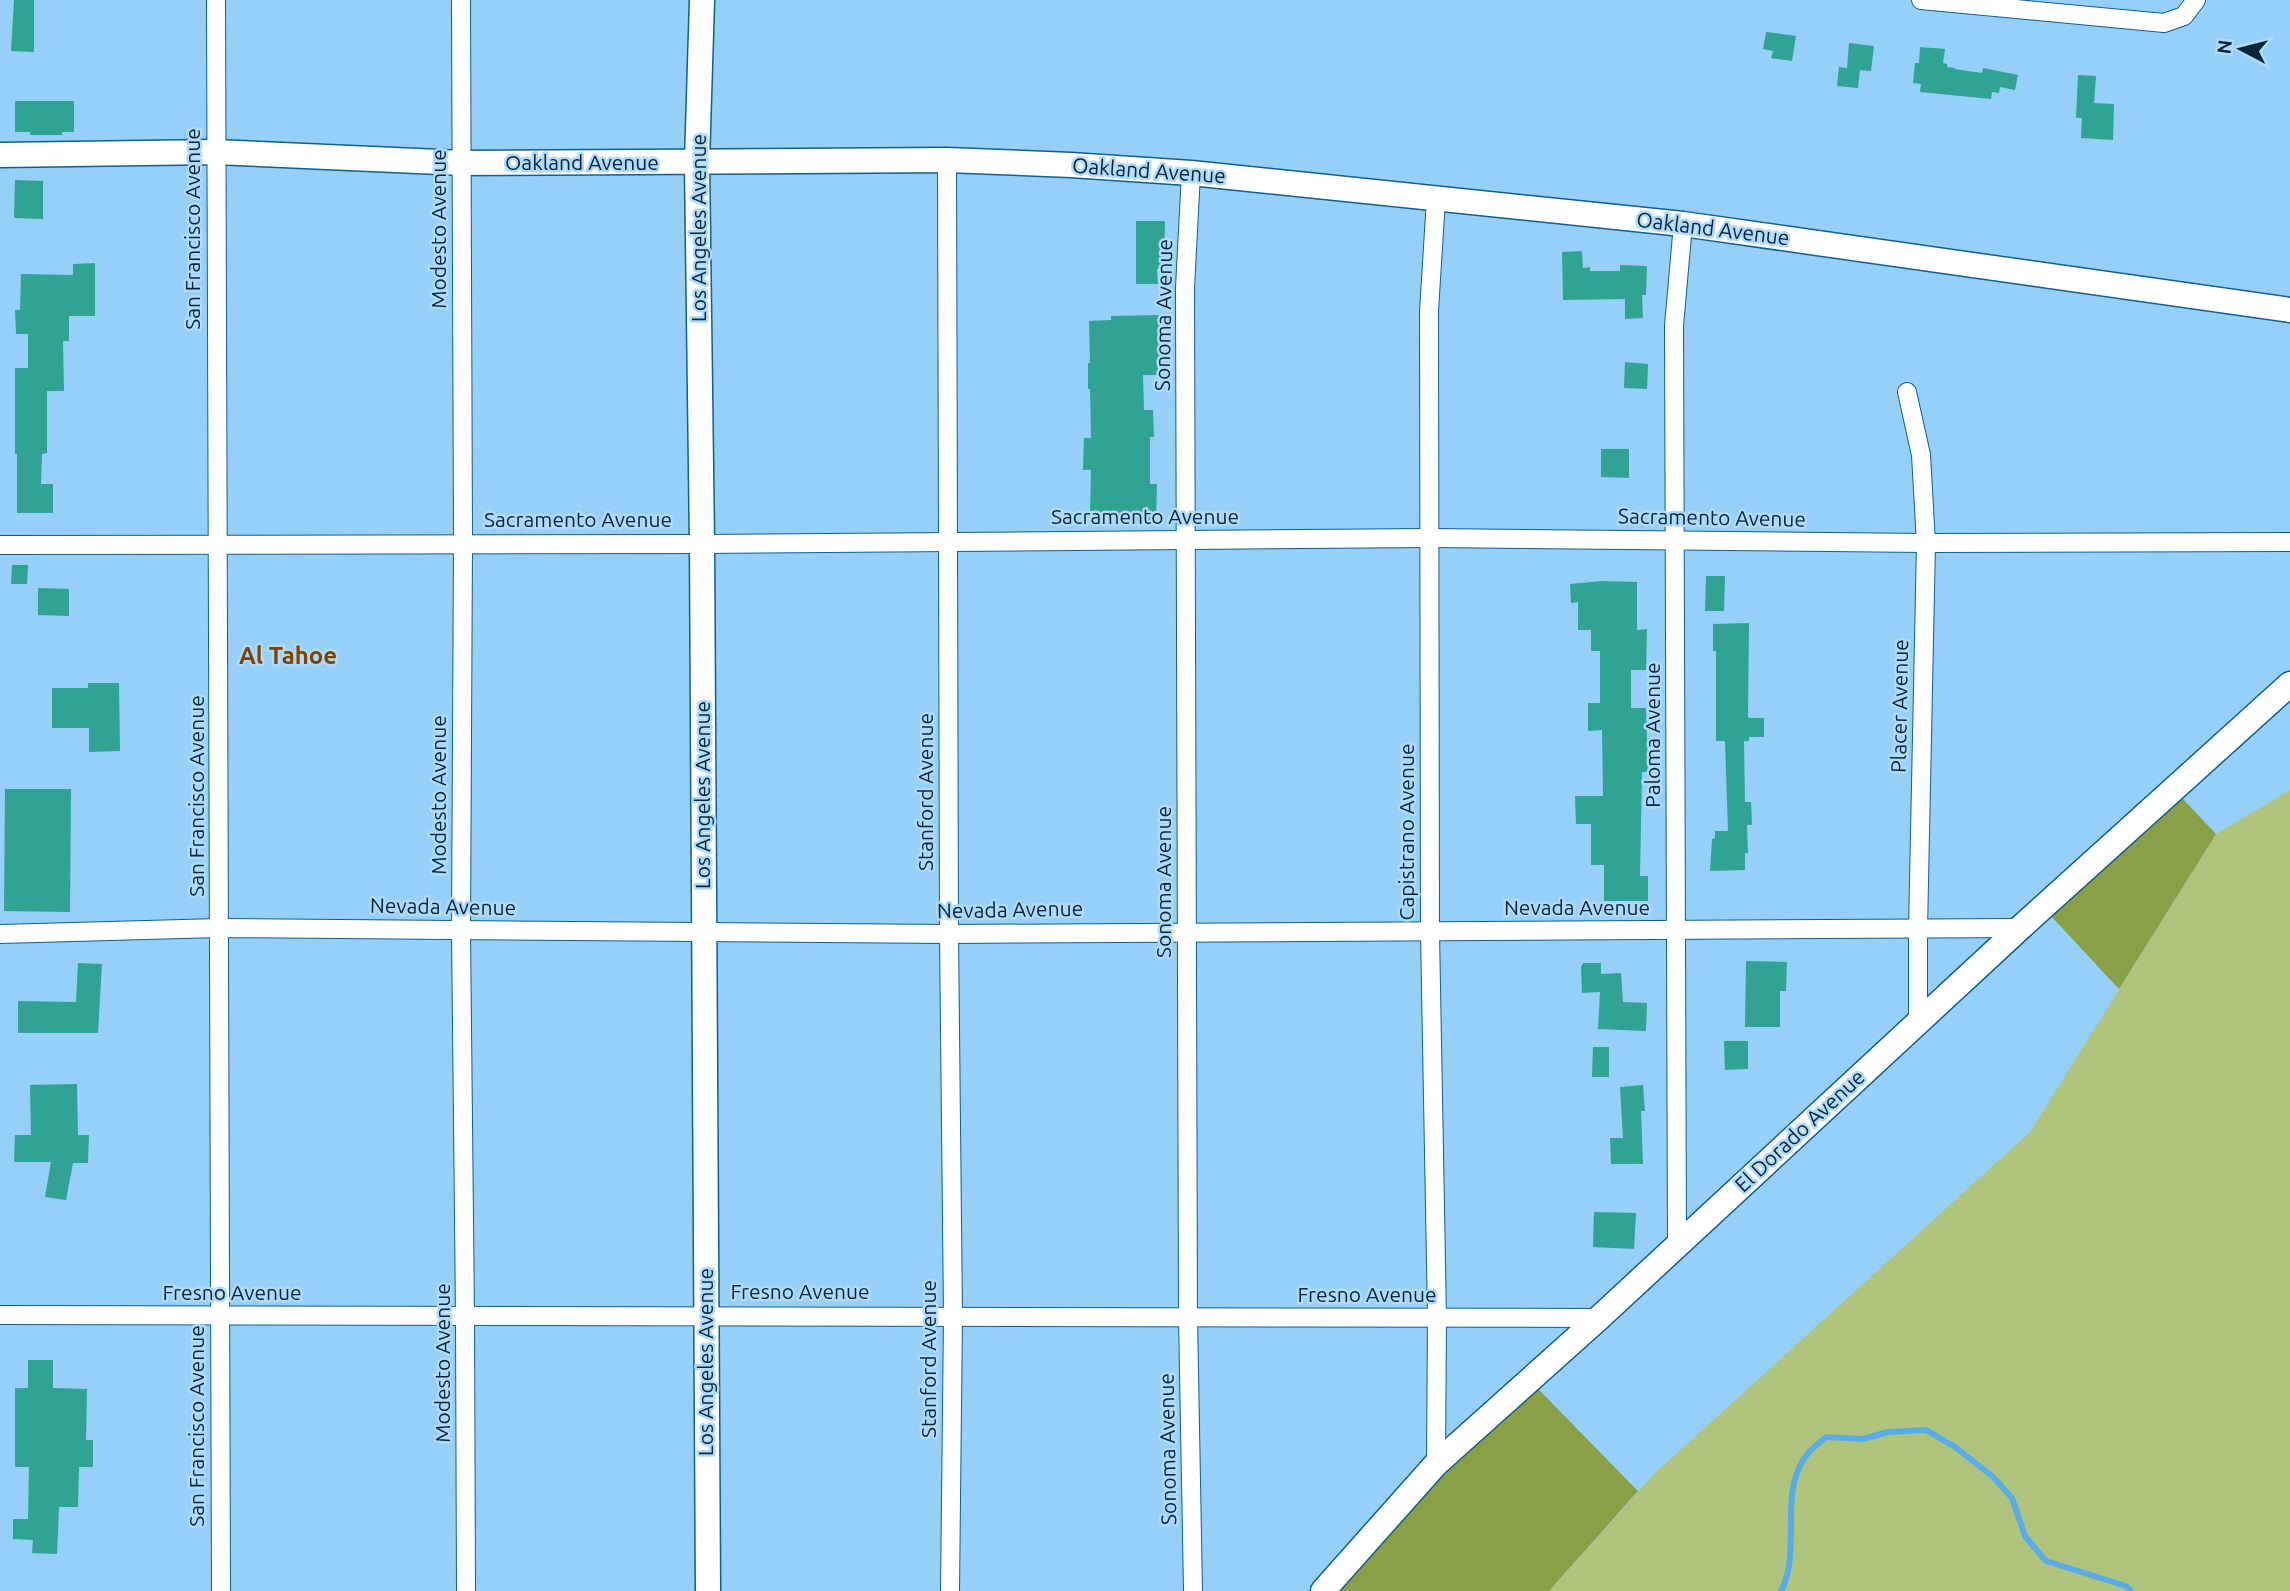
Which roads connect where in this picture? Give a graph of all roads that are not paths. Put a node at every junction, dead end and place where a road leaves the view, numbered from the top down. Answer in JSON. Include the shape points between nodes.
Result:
{"nodes":[{"id":1,"x":216,"y":0,"type":"edge"},
{"id":2,"x":461,"y":0,"type":"edge"},
{"id":3,"x":702,"y":0,"type":"edge"},
{"id":4,"x":1927,"y":0,"type":"edge"},
{"id":5,"x":2196,"y":0,"type":"edge"},
{"id":6,"x":215,"y":152,"type":"junction"},
{"id":7,"x":0,"y":155,"type":"edge"},
{"id":8,"x":947,"y":160,"type":"junction"},
{"id":9,"x":697,"y":162,"type":"junction"},
{"id":10,"x":462,"y":163,"type":"junction"},
{"id":11,"x":1191,"y":173,"type":"junction"},
{"id":12,"x":1436,"y":199,"type":"junction"},
{"id":13,"x":1683,"y":224,"type":"junction"},
{"id":14,"x":2290,"y":310,"type":"edge"},
{"id":15,"x":1907,"y":392,"type":"dead end"},
{"id":16,"x":1430,"y":538,"type":"junction"},
{"id":17,"x":948,"y":540,"type":"junction"},
{"id":18,"x":1186,"y":540,"type":"junction"},
{"id":19,"x":1676,"y":541,"type":"junction"},
{"id":20,"x":463,"y":542,"type":"junction"},
{"id":21,"x":2290,"y":542,"type":"edge"},
{"id":22,"x":219,"y":543,"type":"junction"},
{"id":23,"x":1926,"y":543,"type":"junction"},
{"id":24,"x":702,"y":544,"type":"junction"},
{"id":25,"x":0,"y":545,"type":"edge"},
{"id":26,"x":2290,"y":684,"type":"edge"},
{"id":27,"x":2020,"y":928,"type":"junction"},
{"id":28,"x":219,"y":929,"type":"junction"},
{"id":29,"x":461,"y":930,"type":"junction"},
{"id":30,"x":1676,"y":930,"type":"junction"},
{"id":31,"x":1918,"y":930,"type":"junction"},
{"id":32,"x":1187,"y":931,"type":"junction"},
{"id":33,"x":1430,"y":932,"type":"junction"},
{"id":34,"x":704,"y":933,"type":"junction"},
{"id":35,"x":0,"y":934,"type":"edge"},
{"id":36,"x":949,"y":934,"type":"junction"},
{"id":37,"x":1918,"y":1022,"type":"junction"},
{"id":38,"x":1677,"y":1246,"type":"junction"},
{"id":39,"x":0,"y":1315,"type":"edge"},
{"id":40,"x":466,"y":1315,"type":"junction"},
{"id":41,"x":706,"y":1315,"type":"junction"},
{"id":42,"x":953,"y":1316,"type":"junction"},
{"id":43,"x":219,"y":1317,"type":"junction"},
{"id":44,"x":1188,"y":1317,"type":"junction"},
{"id":45,"x":1437,"y":1318,"type":"junction"},
{"id":46,"x":1599,"y":1318,"type":"junction"},
{"id":47,"x":1436,"y":1464,"type":"junction"},
{"id":48,"x":221,"y":1591,"type":"edge"},
{"id":49,"x":466,"y":1591,"type":"edge"},
{"id":50,"x":708,"y":1591,"type":"edge"},
{"id":51,"x":950,"y":1591,"type":"edge"},
{"id":52,"x":1193,"y":1591,"type":"edge"},
{"id":53,"x":1323,"y":1591,"type":"edge"}],
"edges":[{"from":1,"to":6,"type":"street","name":"San Francisco Avenue"},
{"from":2,"to":10,"type":"street","name":"Modesto Avenue"},
{"from":3,"to":9,"type":"street","name":"Los Angeles Avenue"},
{"from":4,"to":5,"type":"street","via":[[2164,23],[2184,16]]},
{"from":6,"to":7,"type":"street","name":"Oakland Avenue"},
{"from":6,"to":10,"type":"street","name":"Oakland Avenue"},
{"from":6,"to":22,"type":"street","name":"San Francisco Avenue"},
{"from":8,"to":9,"type":"street","name":"Oakland Avenue"},
{"from":8,"to":11,"type":"street","name":"Oakland Avenue"},
{"from":8,"to":17,"type":"street","name":"Stanford Avenue"},
{"from":9,"to":10,"type":"street","name":"Oakland Avenue"},
{"from":9,"to":24,"type":"street","name":"Los Angeles Avenue"},
{"from":10,"to":20,"type":"street","name":"Modesto Avenue"},
{"from":11,"to":12,"type":"street","name":"Oakland Avenue"},
{"from":11,"to":18,"type":"street","name":"Sonoma Avenue","via":[[1185,288]]},
{"from":12,"to":13,"type":"street","name":"Oakland Avenue"},
{"from":12,"to":16,"type":"street","name":"Capistrano Avenue","via":[[1429,312]]},
{"from":13,"to":14,"type":"street","name":"Oakland Avenue"},
{"from":13,"to":19,"type":"street","name":"Paloma Avenue","via":[[1674,326]]},
{"from":15,"to":23,"type":"street","name":"Placer Avenue","via":[[1921,455]]},
{"from":16,"to":18,"type":"street","name":"Sacramento Avenue"},
{"from":16,"to":19,"type":"street","name":"Sacramento Avenue"},
{"from":16,"to":33,"type":"street","name":"Capistrano Avenue"},
{"from":17,"to":18,"type":"street","name":"Sacramento Avenue"},
{"from":17,"to":24,"type":"street","name":"Sacramento Avenue"},
{"from":17,"to":36,"type":"street","name":"Stanford Avenue"},
{"from":18,"to":32,"type":"street","name":"Sonoma Avenue"},
{"from":19,"to":23,"type":"street","name":"Sacramento Avenue"},
{"from":19,"to":30,"type":"street","name":"Paloma Avenue"},
{"from":20,"to":22,"type":"street","name":"Sacramento Avenue"},
{"from":20,"to":24,"type":"street","name":"Sacramento Avenue"},
{"from":20,"to":29,"type":"street","name":"Modesto Avenue"},
{"from":21,"to":23,"type":"street","name":"Sacramento Avenue"},
{"from":22,"to":25,"type":"street","name":"Sacramento Avenue"},
{"from":22,"to":28,"type":"street","name":"San Francisco Avenue"},
{"from":23,"to":31,"type":"street","name":"Placer Avenue"},
{"from":24,"to":34,"type":"street","name":"Los Angeles Avenue"},
{"from":26,"to":27,"type":"street","name":"El Dorado Avenue"},
{"from":27,"to":31,"type":"street","name":"Nevada Avenue"},
{"from":27,"to":37,"type":"street","name":"El Dorado Avenue"},
{"from":28,"to":29,"type":"street","name":"Nevada Avenue"},
{"from":28,"to":35,"type":"street","name":"Nevada Avenue"},
{"from":28,"to":43,"type":"street","name":"San Francisco Avenue"},
{"from":29,"to":34,"type":"street","name":"Nevada Avenue"},
{"from":29,"to":40,"type":"street","name":"Modesto Avenue"},
{"from":30,"to":31,"type":"street","name":"Nevada Avenue"},
{"from":30,"to":33,"type":"street","name":"Nevada Avenue"},
{"from":30,"to":38,"type":"street","name":"Paloma Avenue"},
{"from":31,"to":37,"type":"street","name":"Placer Avenue"},
{"from":32,"to":33,"type":"street","name":"Nevada Avenue"},
{"from":32,"to":36,"type":"street","name":"Nevada Avenue"},
{"from":32,"to":44,"type":"street","name":"Sonoma Avenue"},
{"from":33,"to":45,"type":"street","name":"Capistrano Avenue"},
{"from":34,"to":36,"type":"street","name":"Nevada Avenue"},
{"from":34,"to":41,"type":"street","name":"Los Angeles Avenue"},
{"from":36,"to":42,"type":"street","name":"Stanford Avenue"},
{"from":37,"to":38,"type":"street","name":"El Dorado Avenue"},
{"from":38,"to":46,"type":"street","name":"El Dorado Avenue"},
{"from":39,"to":43,"type":"street","name":"Fresno Avenue"},
{"from":40,"to":41,"type":"street","name":"Fresno Avenue"},
{"from":40,"to":43,"type":"street","name":"Fresno Avenue"},
{"from":40,"to":49,"type":"street","name":"Modesto Avenue"},
{"from":41,"to":42,"type":"street","name":"Fresno Avenue"},
{"from":41,"to":50,"type":"street","name":"Los Angeles Avenue"},
{"from":42,"to":44,"type":"street","name":"Fresno Avenue"},
{"from":42,"to":51,"type":"street","name":"Stanford Avenue"},
{"from":43,"to":48,"type":"street","name":"San Francisco Avenue"},
{"from":44,"to":45,"type":"street","name":"Fresno Avenue"},
{"from":44,"to":52,"type":"street","name":"Sonoma Avenue"},
{"from":45,"to":46,"type":"street","name":"Fresno Avenue"},
{"from":45,"to":47,"type":"street","name":"Capistrano Avenue"},
{"from":46,"to":47,"type":"street","name":"El Dorado Avenue"},
{"from":47,"to":53,"type":"street","name":"El Dorado Avenue"}]}
